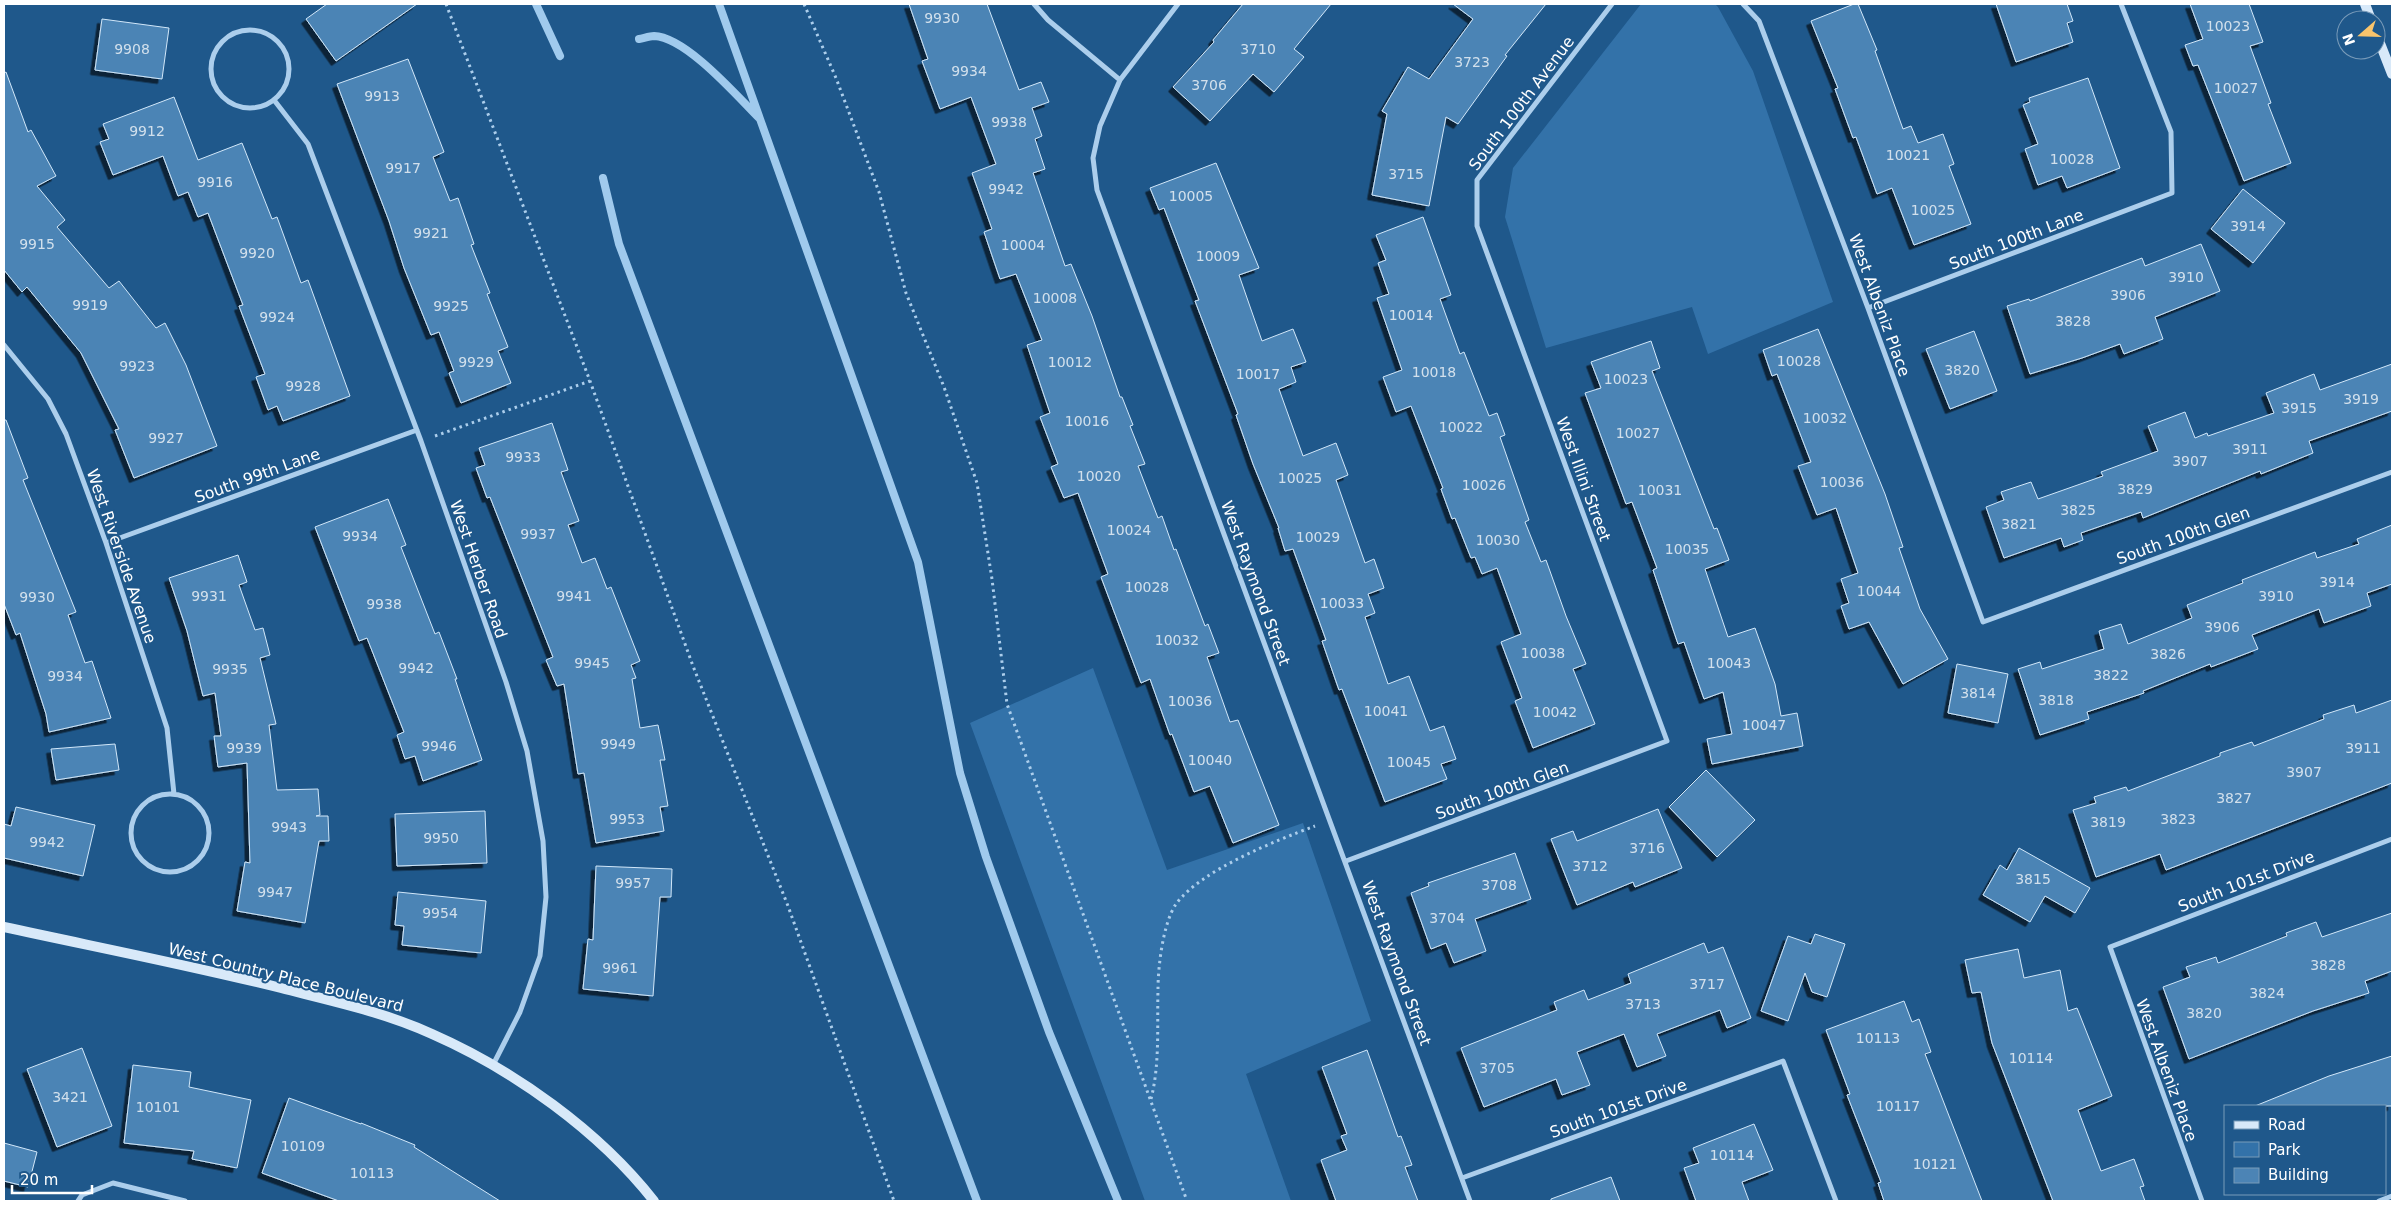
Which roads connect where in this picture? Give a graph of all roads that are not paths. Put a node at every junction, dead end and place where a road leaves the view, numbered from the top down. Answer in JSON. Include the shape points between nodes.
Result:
{"nodes":[{"id":1,"x":1034,"y":4,"type":"edge"},
{"id":2,"x":1178,"y":4,"type":"edge"},
{"id":3,"x":1612,"y":4,"type":"edge"},
{"id":4,"x":1743,"y":4,"type":"edge"},
{"id":5,"x":2122,"y":4,"type":"edge"},
{"id":6,"x":2386,"y":59,"type":"edge"},
{"id":7,"x":2392,"y":74,"type":"edge"},
{"id":8,"x":1120,"y":80,"type":"junction"},
{"id":9,"x":274,"y":100,"type":"junction"},
{"id":10,"x":1477,"y":226,"type":"joint"},
{"id":11,"x":1868,"y":308,"type":"junction"},
{"id":12,"x":4,"y":345,"type":"edge"},
{"id":13,"x":417,"y":430,"type":"junction"},
{"id":14,"x":2392,"y":472,"type":"edge"},
{"id":15,"x":106,"y":543,"type":"junction"},
{"id":16,"x":1983,"y":622,"type":"joint"},
{"id":17,"x":1667,"y":742,"type":"joint"},
{"id":18,"x":174,"y":794,"type":"junction"},
{"id":19,"x":2392,"y":839,"type":"edge"},
{"id":20,"x":1346,"y":862,"type":"junction"},
{"id":21,"x":4,"y":927,"type":"edge"},
{"id":22,"x":2110,"y":947,"type":"joint"},
{"id":23,"x":493,"y":1066,"type":"junction"},
{"id":24,"x":1462,"y":1178,"type":"junction"},
{"id":25,"x":2392,"y":1196,"type":"edge"},
{"id":26,"x":78,"y":1201,"type":"edge"},
{"id":27,"x":185,"y":1201,"type":"edge"},
{"id":28,"x":654,"y":1201,"type":"edge"},
{"id":29,"x":1470,"y":1201,"type":"edge"},
{"id":30,"x":1836,"y":1201,"type":"edge"},
{"id":31,"x":2202,"y":1201,"type":"edge"},
{"id":32,"x":2379,"y":1201,"type":"edge"}],
"edges":[{"from":1,"to":8,"type":"street","via":[[1048,20]]},
{"from":2,"to":8,"type":"street"},
{"from":3,"to":10,"type":"street","name":"South 100th Avenue","via":[[1477,180]]},
{"from":4,"to":11,"type":"street","name":"West Albeniz Place","via":[[1759,21]]},
{"from":5,"to":11,"type":"street","name":"South 100th Lane","via":[[2171,132],[2172,193]]},
{"from":6,"to":7,"type":"street"},
{"from":8,"to":20,"type":"street","name":"West Raymond Street","via":[[1100,126],[1093,158],[1097,190]]},
{"from":9,"to":9,"type":"street","via":[[282,90],[289,67],[280,44],[260,31],[235,32],[225,38],[211,62],[216,88],[236,106],[262,106]]},
{"from":9,"to":13,"type":"street","name":"West Herber Road","via":[[308,144]]},
{"from":10,"to":17,"type":"street","name":"West Illini Street"},
{"from":11,"to":16,"type":"street","name":"West Albeniz Place"},
{"from":12,"to":15,"type":"street","name":"West Riverside Avenue","via":[[48,399],[66,434]]},
{"from":13,"to":15,"type":"street","name":"South 99th Lane"},
{"from":13,"to":23,"type":"street","name":"West Herber Road","via":[[506,682],[527,751],[543,841],[546,898],[540,956],[520,1012]]},
{"from":14,"to":16,"type":"street","name":"South 100th Glen"},
{"from":15,"to":18,"type":"street","name":"West Riverside Avenue","via":[[168,728]]},
{"from":17,"to":20,"type":"street","name":"South 100th Glen"},
{"from":18,"to":18,"type":"street","via":[[161,795],[140,808],[131,831],[132,844],[146,864],[170,872],[183,871],[194,864],[203,854],[209,829],[198,805]]},
{"from":19,"to":22,"type":"street","name":"South 101st Drive"},
{"from":20,"to":24,"type":"street","name":"West Raymond Street"},
{"from":21,"to":23,"type":"street","name":"West Country Place Boulevard","via":[[220,973],[366,1010],[432,1034]]},
{"from":22,"to":31,"type":"street","name":"West Albeniz Place"},
{"from":23,"to":28,"type":"street","name":"West Country Place Boulevard","via":[[592,1136]]},
{"from":24,"to":29,"type":"street","name":"West Raymond Street"},
{"from":24,"to":30,"type":"street","name":"South 101st Drive","via":[[1784,1061]]},
{"from":25,"to":32,"type":"street"},
{"from":26,"to":27,"type":"street","via":[[82,1195],[113,1184]]}]}
